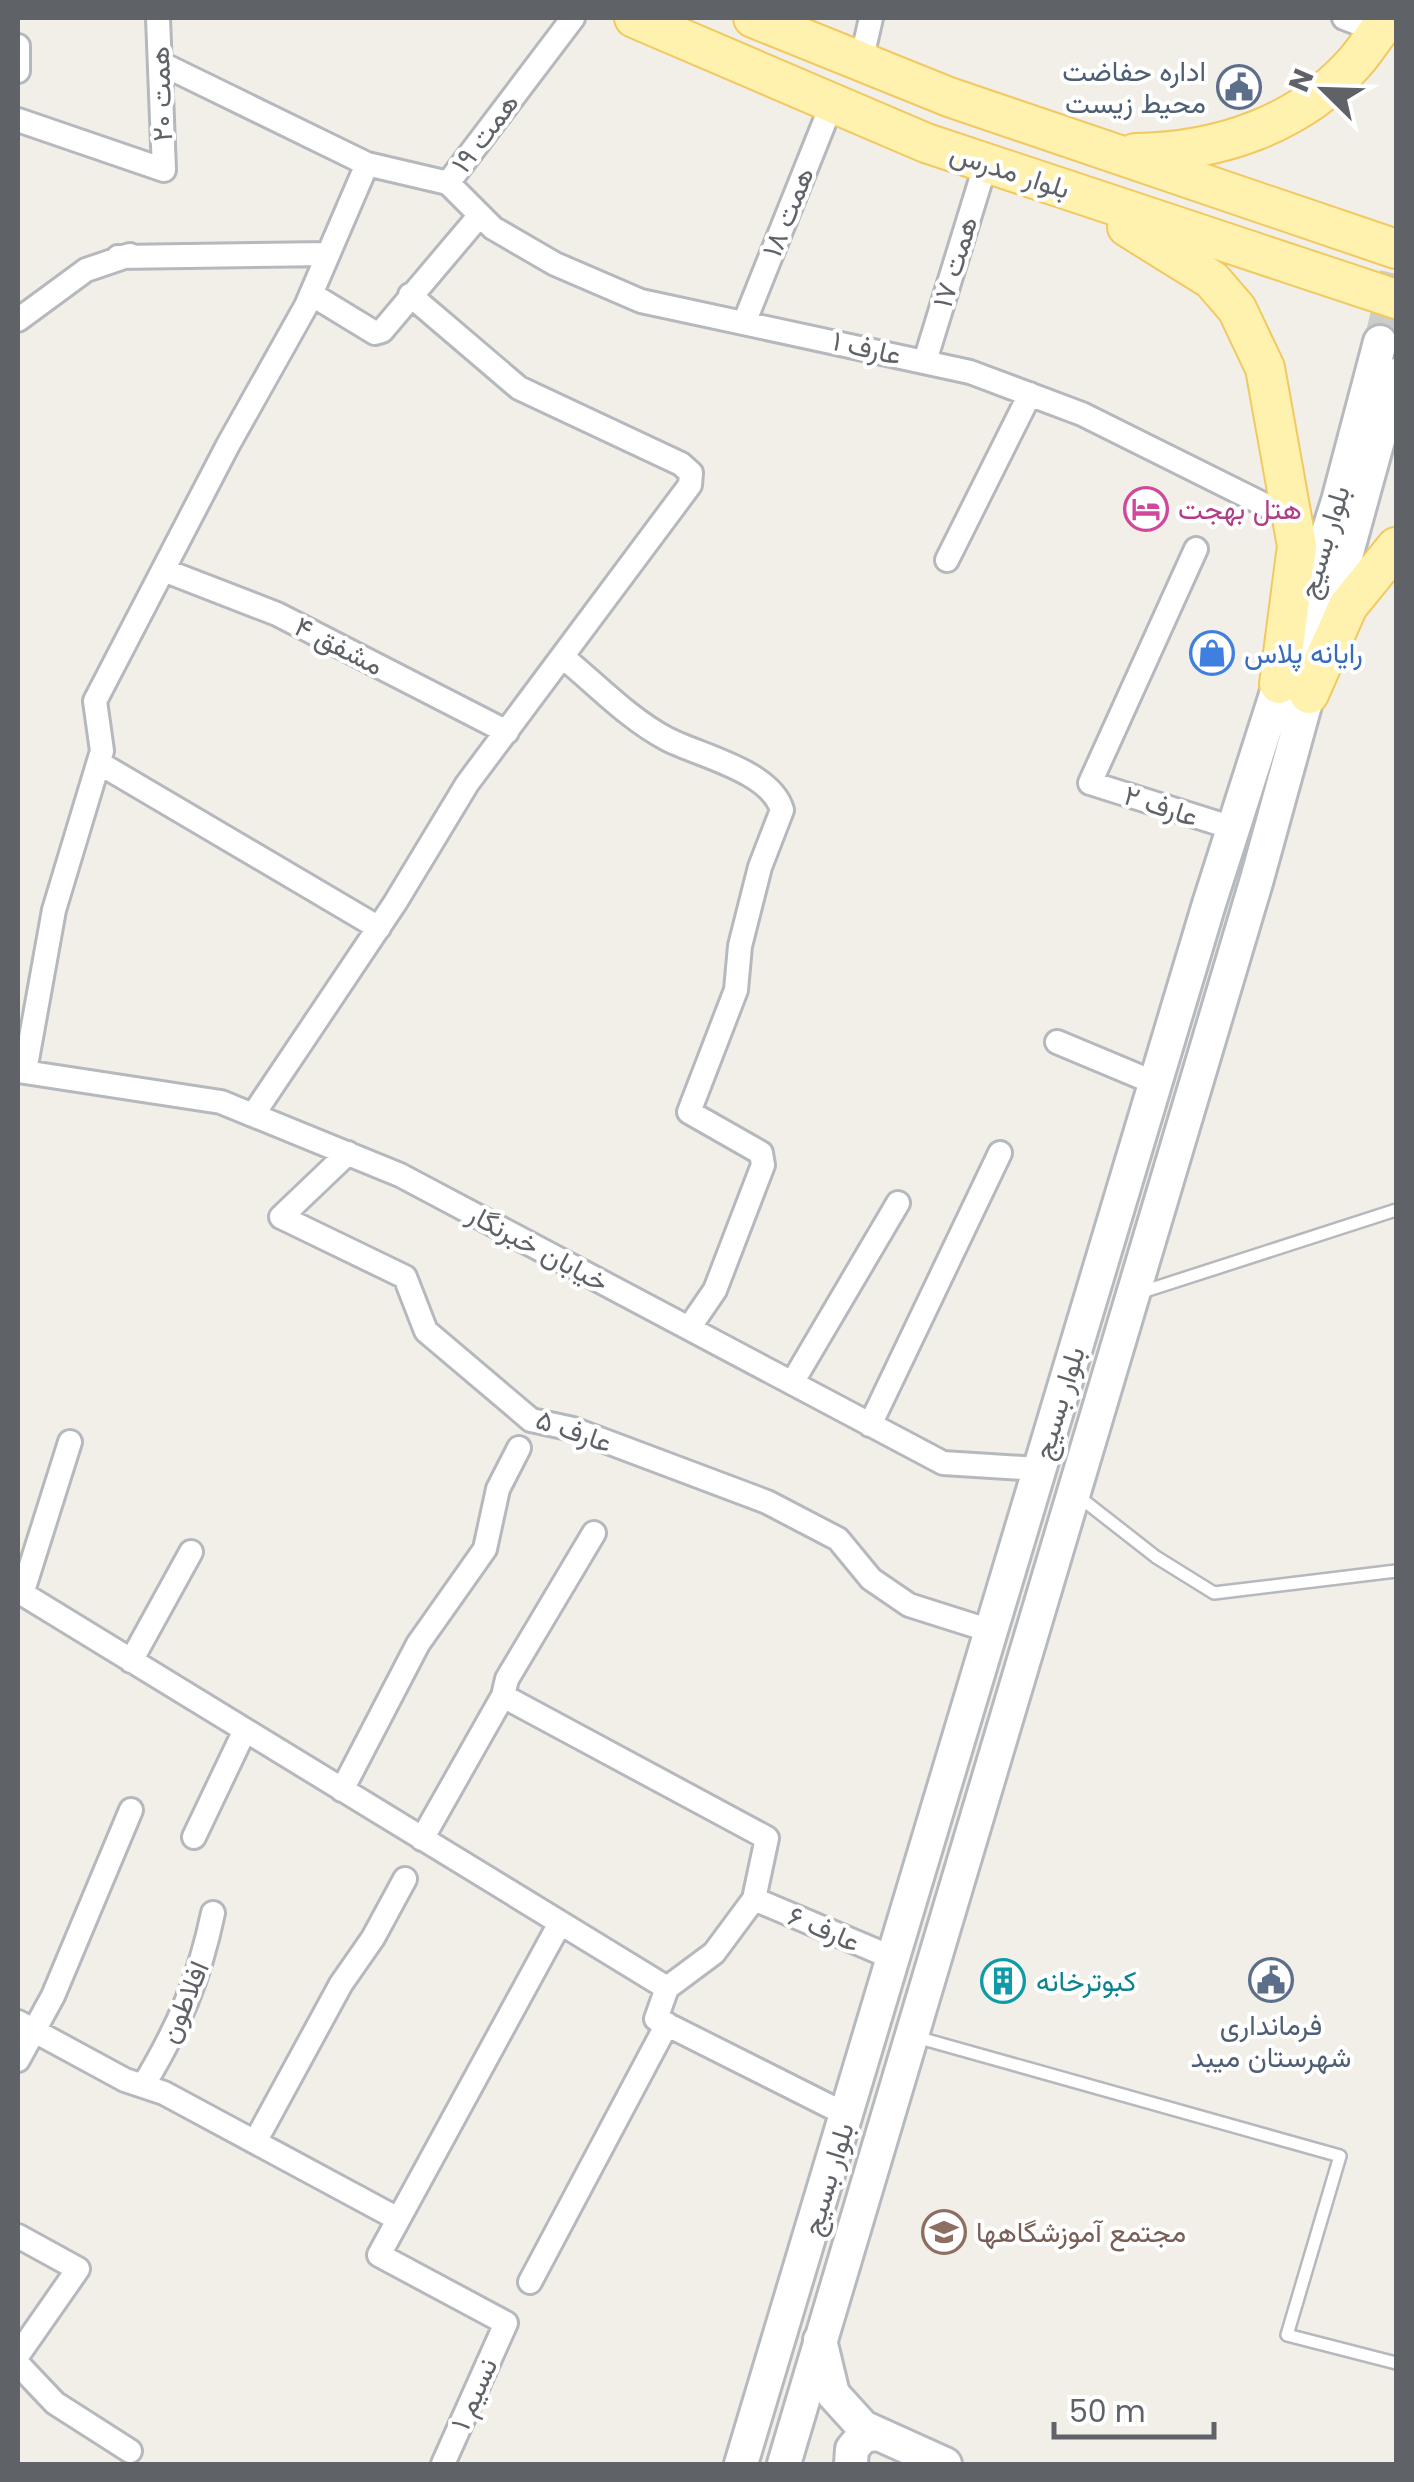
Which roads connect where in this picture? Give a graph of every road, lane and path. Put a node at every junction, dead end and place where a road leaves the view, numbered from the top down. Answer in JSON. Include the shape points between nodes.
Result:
{"nodes":[{"id":1,"x":158,"y":18,"type":"edge"},
{"id":2,"x":573,"y":18,"type":"edge"},
{"id":3,"x":634,"y":18,"type":"edge"},
{"id":4,"x":753,"y":18,"type":"edge"},
{"id":5,"x":871,"y":18,"type":"edge"},
{"id":6,"x":1370,"y":22,"type":"edge"},
{"id":7,"x":18,"y":46,"type":"edge"},
{"id":8,"x":860,"y":62,"type":"junction"},
{"id":9,"x":160,"y":63,"type":"junction"},
{"id":10,"x":18,"y":71,"type":"edge"},
{"id":11,"x":833,"y":100,"type":"junction"},
{"id":12,"x":18,"y":120,"type":"edge"},
{"id":13,"x":1111,"y":153,"type":"junction"},
{"id":14,"x":986,"y":162,"type":"junction"},
{"id":15,"x":366,"y":164,"type":"junction"},
{"id":16,"x":1032,"y":178,"type":"junction"},
{"id":17,"x":448,"y":183,"type":"junction"},
{"id":18,"x":480,"y":215,"type":"junction"},
{"id":19,"x":164,"y":248,"type":"dead end"},
{"id":20,"x":1396,"y":249,"type":"edge"},
{"id":21,"x":328,"y":254,"type":"junction"},
{"id":22,"x":118,"y":257,"type":"junction"},
{"id":23,"x":311,"y":294,"type":"junction"},
{"id":24,"x":410,"y":295,"type":"junction"},
{"id":25,"x":1396,"y":300,"type":"edge"},
{"id":26,"x":18,"y":320,"type":"edge"},
{"id":27,"x":744,"y":324,"type":"junction"},
{"id":28,"x":1380,"y":342,"type":"tunnel mouth"},
{"id":29,"x":925,"y":361,"type":"junction"},
{"id":30,"x":1396,"y":376,"type":"tunnel mouth"},
{"id":31,"x":1030,"y":394,"type":"junction"},
{"id":32,"x":1293,"y":519,"type":"junction"},
{"id":33,"x":1396,"y":547,"type":"edge"},
{"id":34,"x":1196,"y":550,"type":"dead end"},
{"id":35,"x":947,"y":560,"type":"dead end"},
{"id":36,"x":166,"y":571,"type":"junction"},
{"id":37,"x":564,"y":658,"type":"junction"},
{"id":38,"x":1294,"y":689,"type":"junction"},
{"id":39,"x":507,"y":732,"type":"junction"},
{"id":40,"x":99,"y":763,"type":"junction"},
{"id":41,"x":1232,"y":828,"type":"junction"},
{"id":42,"x":379,"y":928,"type":"junction"},
{"id":43,"x":1184,"y":988,"type":"junction"},
{"id":44,"x":1222,"y":999,"type":"junction"},
{"id":45,"x":1057,"y":1042,"type":"dead end"},
{"id":46,"x":21,"y":1071,"type":"edge"},
{"id":47,"x":1155,"y":1083,"type":"junction"},
{"id":48,"x":253,"y":1115,"type":"junction"},
{"id":49,"x":348,"y":1153,"type":"junction"},
{"id":50,"x":1000,"y":1153,"type":"dead end"},
{"id":51,"x":898,"y":1203,"type":"dead end"},
{"id":52,"x":1396,"y":1210,"type":"edge"},
{"id":53,"x":1135,"y":1294,"type":"junction"},
{"id":54,"x":689,"y":1328,"type":"junction"},
{"id":55,"x":792,"y":1383,"type":"junction"},
{"id":56,"x":870,"y":1425,"type":"junction"},
{"id":57,"x":70,"y":1442,"type":"dead end"},
{"id":58,"x":520,"y":1448,"type":"dead end"},
{"id":59,"x":1039,"y":1469,"type":"junction"},
{"id":60,"x":1074,"y":1493,"type":"junction"},
{"id":61,"x":594,"y":1533,"type":"dead end"},
{"id":62,"x":191,"y":1552,"type":"dead end"},
{"id":63,"x":1396,"y":1571,"type":"edge"},
{"id":64,"x":20,"y":1593,"type":"edge"},
{"id":65,"x":991,"y":1631,"type":"junction"},
{"id":66,"x":131,"y":1661,"type":"junction"},
{"id":67,"x":503,"y":1696,"type":"junction"},
{"id":68,"x":245,"y":1730,"type":"junction"},
{"id":69,"x":342,"y":1790,"type":"junction"},
{"id":70,"x":131,"y":1810,"type":"dead end"},
{"id":71,"x":194,"y":1837,"type":"dead end"},
{"id":72,"x":422,"y":1839,"type":"junction"},
{"id":73,"x":405,"y":1879,"type":"dead end"},
{"id":74,"x":754,"y":1899,"type":"junction"},
{"id":75,"x":214,"y":1913,"type":"dead end"},
{"id":76,"x":560,"y":1923,"type":"junction"},
{"id":77,"x":894,"y":1958,"type":"junction"},
{"id":78,"x":667,"y":1988,"type":"junction"},
{"id":79,"x":661,"y":2022,"type":"junction"},
{"id":80,"x":26,"y":2028,"type":"edge"},
{"id":81,"x":912,"y":2036,"type":"junction"},
{"id":82,"x":18,"y":2060,"type":"edge"},
{"id":83,"x":143,"y":2086,"type":"junction"},
{"id":84,"x":846,"y":2115,"type":"junction"},
{"id":85,"x":255,"y":2142,"type":"junction"},
{"id":86,"x":398,"y":2219,"type":"junction"},
{"id":87,"x":18,"y":2236,"type":"edge"},
{"id":88,"x":530,"y":2282,"type":"dead end"},
{"id":89,"x":819,"y":2336,"type":"junction"},
{"id":90,"x":18,"y":2354,"type":"edge"},
{"id":91,"x":1396,"y":2363,"type":"edge"},
{"id":92,"x":18,"y":2364,"type":"edge"},
{"id":93,"x":878,"y":2434,"type":"junction"},
{"id":94,"x":130,"y":2451,"type":"dead end"},
{"id":95,"x":443,"y":2464,"type":"edge"},
{"id":96,"x":741,"y":2464,"type":"edge"},
{"id":97,"x":784,"y":2464,"type":"edge"},
{"id":98,"x":850,"y":2464,"type":"edge"},
{"id":99,"x":946,"y":2464,"type":"edge"}],
"edges":[{"from":1,"to":9,"type":"street","name":"همت ۲۰"},
{"from":2,"to":17,"type":"street","name":"همت ۱۹"},
{"from":3,"to":11,"type":"main road","name":"بلوار مدرس"},
{"from":4,"to":8,"type":"main road","name":"بلوار مدرس"},
{"from":5,"to":8,"type":"street"},
{"from":6,"to":13,"type":"main road","via":[[1357,60],[1284,121],[1176,152]]},
{"from":7,"to":10,"type":"street"},
{"from":8,"to":13,"type":"main road","name":"بلوار مدرس"},
{"from":9,"to":12,"type":"street","name":"همت ۲۰","via":[[164,170]]},
{"from":9,"to":15,"type":"street","name":"همت ۱۹"},
{"from":11,"to":14,"type":"main road","name":"بلوار مدرس"},
{"from":11,"to":27,"type":"street","name":"همت ۱۸"},
{"from":13,"to":20,"type":"main road","name":"بلوار مدرس"},
{"from":14,"to":16,"type":"main road","name":"بلوار مدرس"},
{"from":14,"to":29,"type":"street","name":"همت ۱۷"},
{"from":15,"to":17,"type":"street","name":"همت ۱۹"},
{"from":15,"to":21,"type":"street"},
{"from":16,"to":25,"type":"main road","name":"بلوار مدرس"},
{"from":16,"to":32,"type":"main road","via":[[1154,240],[1212,280],[1237,308],[1265,368]]},
{"from":17,"to":18,"type":"street","name":"عارف ۱"},
{"from":18,"to":24,"type":"street"},
{"from":18,"to":27,"type":"street","name":"عارف ۱","via":[[556,264],[642,301]]},
{"from":19,"to":22,"type":"street"},
{"from":21,"to":22,"type":"street"},
{"from":21,"to":23,"type":"street"},
{"from":22,"to":26,"type":"street","via":[[86,270]]},
{"from":23,"to":24,"type":"street","via":[[375,333]]},
{"from":23,"to":36,"type":"street"},
{"from":24,"to":37,"type":"street","via":[[519,388],[691,473],[690,485]]},
{"from":27,"to":29,"type":"street","name":"عارف ۱"},
{"from":28,"to":38,"type":"main road","name":"بلوار بسیج"},
{"from":29,"to":31,"type":"street","name":"عارف ۱"},
{"from":30,"to":38,"type":"main road","name":"بلوار بسیج"},
{"from":31,"to":32,"type":"street","name":"عارف ۱"},
{"from":31,"to":35,"type":"street"},
{"from":32,"to":38,"type":"main road"},
{"from":33,"to":38,"type":"main road"},
{"from":34,"to":41,"type":"street","name":"عارف ۲","via":[[1090,783]]},
{"from":36,"to":39,"type":"street","name":"مشفق ۴","via":[[277,614]]},
{"from":36,"to":40,"type":"street","via":[[96,701]]},
{"from":37,"to":39,"type":"street"},
{"from":37,"to":54,"type":"street","via":[[667,739],[769,789],[782,810],[760,867],[736,990],[689,1112],[760,1153],[763,1166],[715,1290]]},
{"from":38,"to":41,"type":"main road","name":"بلوار بسیج"},
{"from":38,"to":44,"type":"main road","name":"بلوار بسیج"},
{"from":39,"to":42,"type":"street","via":[[467,784]]},
{"from":40,"to":42,"type":"street"},
{"from":40,"to":46,"type":"street","via":[[54,910]]},
{"from":41,"to":43,"type":"main road","name":"بلوار بسیج"},
{"from":42,"to":48,"type":"street"},
{"from":43,"to":44,"type":"main road"},
{"from":43,"to":47,"type":"main road","name":"بلوار بسیج"},
{"from":44,"to":53,"type":"main road","name":"بلوار بسیج"},
{"from":45,"to":47,"type":"street"},
{"from":46,"to":48,"type":"street","name":"خیابان خبرنگار","via":[[221,1102]]},
{"from":47,"to":59,"type":"main road","name":"بلوار بسیج"},
{"from":48,"to":49,"type":"street","name":"خیابان خبرنگار"},
{"from":49,"to":54,"type":"street","name":"خیابان خبرنگار","via":[[400,1174]]},
{"from":49,"to":65,"type":"street","name":"عارف ۵","via":[[281,1217],[404,1277],[426,1331],[531,1420],[574,1429],[767,1502],[838,1539],[871,1579],[910,1605]]},
{"from":50,"to":56,"type":"street"},
{"from":51,"to":55,"type":"street"},
{"from":52,"to":53,"type":"lane"},
{"from":53,"to":60,"type":"main road","name":"بلوار بسیج"},
{"from":54,"to":55,"type":"street","name":"خیابان خبرنگار"},
{"from":55,"to":56,"type":"street","name":"خیابان خبرنگار"},
{"from":56,"to":59,"type":"street","name":"خیابان خبرنگار","via":[[942,1464]]},
{"from":57,"to":64,"type":"street"},
{"from":58,"to":69,"type":"street","via":[[498,1490],[485,1549],[418,1644]]},
{"from":59,"to":65,"type":"main road","name":"بلوار بسیج"},
{"from":60,"to":63,"type":"lane","via":[[1214,1593]]},
{"from":60,"to":81,"type":"main road","name":"بلوار بسیج"},
{"from":61,"to":67,"type":"street"},
{"from":62,"to":66,"type":"street"},
{"from":64,"to":66,"type":"street"},
{"from":65,"to":77,"type":"main road","name":"بلوار بسیج"},
{"from":66,"to":68,"type":"street"},
{"from":67,"to":72,"type":"street"},
{"from":67,"to":74,"type":"street","via":[[767,1838]]},
{"from":68,"to":69,"type":"street"},
{"from":68,"to":71,"type":"street"},
{"from":69,"to":72,"type":"street"},
{"from":70,"to":80,"type":"street","via":[[89,1916]]},
{"from":72,"to":76,"type":"street"},
{"from":73,"to":85,"type":"street"},
{"from":74,"to":77,"type":"street","name":"عارف ۶"},
{"from":74,"to":78,"type":"street","via":[[714,1953]]},
{"from":75,"to":83,"type":"street","name":"افلاطون","via":[[200,1974]]},
{"from":76,"to":78,"type":"street"},
{"from":76,"to":86,"type":"street"},
{"from":77,"to":84,"type":"main road","name":"بلوار بسیج"},
{"from":78,"to":79,"type":"street"},
{"from":79,"to":84,"type":"street"},
{"from":79,"to":88,"type":"street"},
{"from":80,"to":82,"type":"street"},
{"from":80,"to":83,"type":"street"},
{"from":81,"to":89,"type":"main road","name":"بلوار بسیج"},
{"from":81,"to":91,"type":"lane","via":[[1340,2156],[1287,2335]]},
{"from":83,"to":85,"type":"street"},
{"from":84,"to":96,"type":"main road","name":"بلوار بسیج"},
{"from":85,"to":86,"type":"street"},
{"from":86,"to":95,"type":"street","name":"نسیم ۱","via":[[378,2255],[506,2323]]},
{"from":87,"to":90,"type":"street","via":[[78,2269]]},
{"from":89,"to":93,"type":"main road","via":[[833,2394]]},
{"from":89,"to":97,"type":"main road","name":"بلوار بسیج"},
{"from":92,"to":94,"type":"street","via":[[56,2403]]},
{"from":93,"to":98,"type":"main road","via":[[863,2436]]},
{"from":93,"to":99,"type":"main road"}]}
